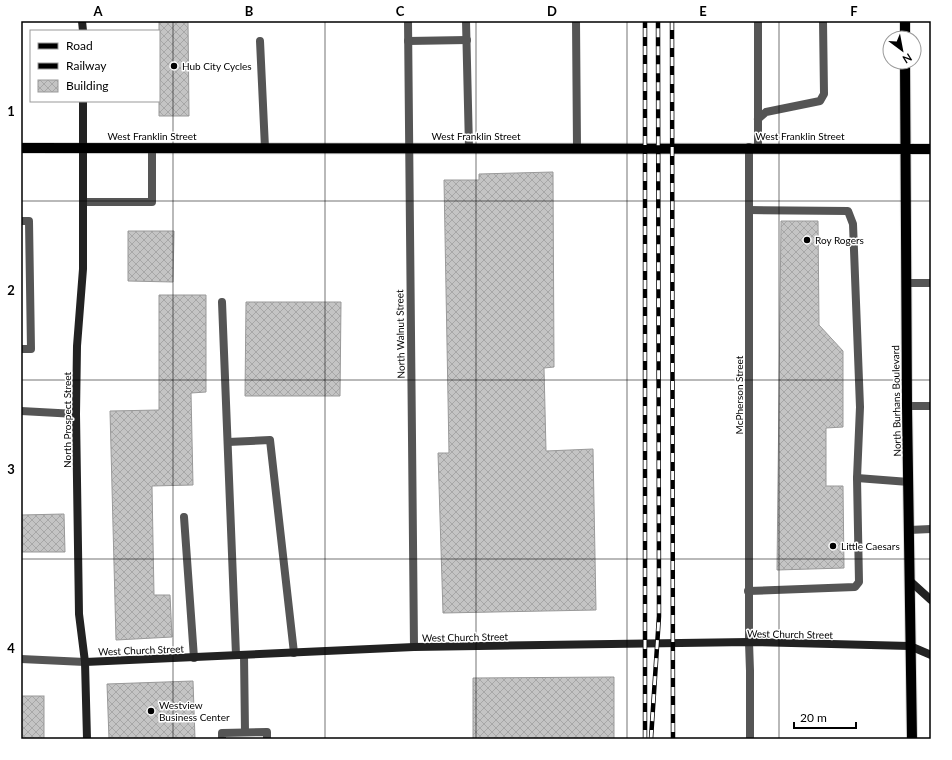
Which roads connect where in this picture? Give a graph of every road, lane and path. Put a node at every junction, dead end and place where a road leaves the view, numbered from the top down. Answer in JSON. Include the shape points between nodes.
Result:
{"nodes":[{"id":1,"x":408,"y":21,"type":"edge"},
{"id":2,"x":466,"y":21,"type":"edge"},
{"id":3,"x":576,"y":21,"type":"edge"},
{"id":4,"x":758,"y":21,"type":"edge"},
{"id":5,"x":823,"y":21,"type":"edge"},
{"id":6,"x":467,"y":40,"type":"junction"},
{"id":7,"x":260,"y":41,"type":"dead end"},
{"id":8,"x":408,"y":41,"type":"junction"},
{"id":9,"x":905,"y":70,"type":"edge"},
{"id":10,"x":83,"y":102,"type":"edge"},
{"id":11,"x":758,"y":119,"type":"junction"},
{"id":12,"x":754,"y":147,"type":"junction"},
{"id":13,"x":21,"y":148,"type":"edge"},
{"id":14,"x":84,"y":148,"type":"junction"},
{"id":15,"x":152,"y":148,"type":"junction"},
{"id":16,"x":265,"y":148,"type":"junction"},
{"id":17,"x":408,"y":148,"type":"junction"},
{"id":18,"x":469,"y":148,"type":"junction"},
{"id":19,"x":577,"y":148,"type":"junction"},
{"id":20,"x":905,"y":149,"type":"junction"},
{"id":21,"x":931,"y":149,"type":"edge"},
{"id":22,"x":84,"y":202,"type":"junction"},
{"id":23,"x":749,"y":210,"type":"junction"},
{"id":24,"x":21,"y":221,"type":"edge"},
{"id":25,"x":906,"y":283,"type":"junction"},
{"id":26,"x":931,"y":283,"type":"edge"},
{"id":27,"x":222,"y":302,"type":"dead end"},
{"id":28,"x":21,"y":349,"type":"edge"},
{"id":29,"x":907,"y":406,"type":"junction"},
{"id":30,"x":931,"y":406,"type":"edge"},
{"id":31,"x":21,"y":411,"type":"edge"},
{"id":32,"x":76,"y":414,"type":"junction"},
{"id":33,"x":228,"y":442,"type":"junction"},
{"id":34,"x":856,"y":478,"type":"junction"},
{"id":35,"x":908,"y":482,"type":"junction"},
{"id":36,"x":184,"y":517,"type":"dead end"},
{"id":37,"x":931,"y":529,"type":"edge"},
{"id":38,"x":909,"y":530,"type":"junction"},
{"id":39,"x":910,"y":581,"type":"junction"},
{"id":40,"x":748,"y":591,"type":"junction"},
{"id":41,"x":931,"y":600,"type":"edge"},
{"id":42,"x":749,"y":642,"type":"junction"},
{"id":43,"x":910,"y":646,"type":"junction"},
{"id":44,"x":414,"y":648,"type":"junction"},
{"id":45,"x":294,"y":653,"type":"junction"},
{"id":46,"x":240,"y":655,"type":"junction"},
{"id":47,"x":931,"y":655,"type":"edge"},
{"id":48,"x":194,"y":658,"type":"junction"},
{"id":49,"x":21,"y":659,"type":"edge"},
{"id":50,"x":85,"y":662,"type":"junction"},
{"id":51,"x":246,"y":732,"type":"junction"},
{"id":52,"x":86,"y":739,"type":"edge"},
{"id":53,"x":222,"y":739,"type":"edge"},
{"id":54,"x":267,"y":739,"type":"edge"},
{"id":55,"x":750,"y":739,"type":"edge"},
{"id":56,"x":912,"y":739,"type":"edge"}],
"edges":[{"from":1,"to":8,"type":"street","name":"North Walnut Street"},
{"from":2,"to":6,"type":"street"},
{"from":3,"to":19,"type":"street"},
{"from":4,"to":11,"type":"street","name":"McPherson Street"},
{"from":5,"to":11,"type":"street","via":[[822,98],[820,101],[766,112]]},
{"from":6,"to":8,"type":"street"},
{"from":6,"to":18,"type":"street"},
{"from":7,"to":16,"type":"street"},
{"from":8,"to":17,"type":"street","name":"North Walnut Street"},
{"from":9,"to":20,"type":"main road","name":"North Burhans Boulevard"},
{"from":10,"to":14,"type":"street","name":"North Prospect Street"},
{"from":11,"to":12,"type":"street","name":"McPherson Street"},
{"from":12,"to":19,"type":"main road","name":"West Franklin Street"},
{"from":12,"to":20,"type":"main road","name":"West Franklin Street"},
{"from":12,"to":23,"type":"street","name":"McPherson Street"},
{"from":13,"to":14,"type":"main road","name":"West Franklin Street"},
{"from":14,"to":15,"type":"main road","name":"West Franklin Street"},
{"from":14,"to":22,"type":"street","name":"North Prospect Street"},
{"from":15,"to":16,"type":"main road","name":"West Franklin Street"},
{"from":15,"to":22,"type":"street","via":[[152,202]]},
{"from":16,"to":17,"type":"main road","name":"West Franklin Street"},
{"from":17,"to":18,"type":"main road","name":"West Franklin Street"},
{"from":17,"to":44,"type":"street","name":"North Walnut Street"},
{"from":18,"to":19,"type":"main road","name":"West Franklin Street"},
{"from":20,"to":21,"type":"main road","name":"West Franklin Street"},
{"from":20,"to":25,"type":"main road","name":"North Burhans Boulevard"},
{"from":22,"to":32,"type":"street","name":"North Prospect Street"},
{"from":23,"to":34,"type":"street","via":[[848,211],[854,224],[860,407]]},
{"from":23,"to":40,"type":"street","name":"McPherson Street"},
{"from":24,"to":28,"type":"street","via":[[30,221],[31,349]]},
{"from":25,"to":26,"type":"street"},
{"from":25,"to":29,"type":"main road","name":"North Burhans Boulevard"},
{"from":27,"to":33,"type":"street"},
{"from":29,"to":30,"type":"street"},
{"from":29,"to":35,"type":"main road","name":"North Burhans Boulevard"},
{"from":31,"to":32,"type":"street"},
{"from":32,"to":50,"type":"street","name":"North Prospect Street","via":[[79,614]]},
{"from":33,"to":45,"type":"street","via":[[270,440]]},
{"from":33,"to":46,"type":"street"},
{"from":34,"to":35,"type":"street"},
{"from":34,"to":40,"type":"street","via":[[859,582],[855,587]]},
{"from":35,"to":38,"type":"main road","name":"North Burhans Boulevard"},
{"from":36,"to":48,"type":"street"},
{"from":37,"to":38,"type":"street"},
{"from":38,"to":39,"type":"main road","name":"North Burhans Boulevard"},
{"from":39,"to":41,"type":"street"},
{"from":39,"to":43,"type":"main road","name":"North Burhans Boulevard"},
{"from":40,"to":42,"type":"street","name":"McPherson Street"},
{"from":42,"to":43,"type":"street","name":"West Church Street"},
{"from":42,"to":44,"type":"street","name":"West Church Street"},
{"from":42,"to":55,"type":"street","name":"McPherson Street"},
{"from":43,"to":47,"type":"street"},
{"from":43,"to":56,"type":"main road","name":"North Burhans Boulevard"},
{"from":44,"to":45,"type":"street","name":"West Church Street"},
{"from":45,"to":46,"type":"street","name":"West Church Street"},
{"from":46,"to":48,"type":"street","name":"West Church Street"},
{"from":46,"to":51,"type":"street"},
{"from":48,"to":50,"type":"street","name":"West Church Street"},
{"from":49,"to":50,"type":"street","name":"West Church Street"},
{"from":50,"to":52,"type":"street","name":"North Prospect Street"},
{"from":51,"to":53,"type":"street","via":[[222,733]]},
{"from":51,"to":54,"type":"street","via":[[267,732]]}]}
